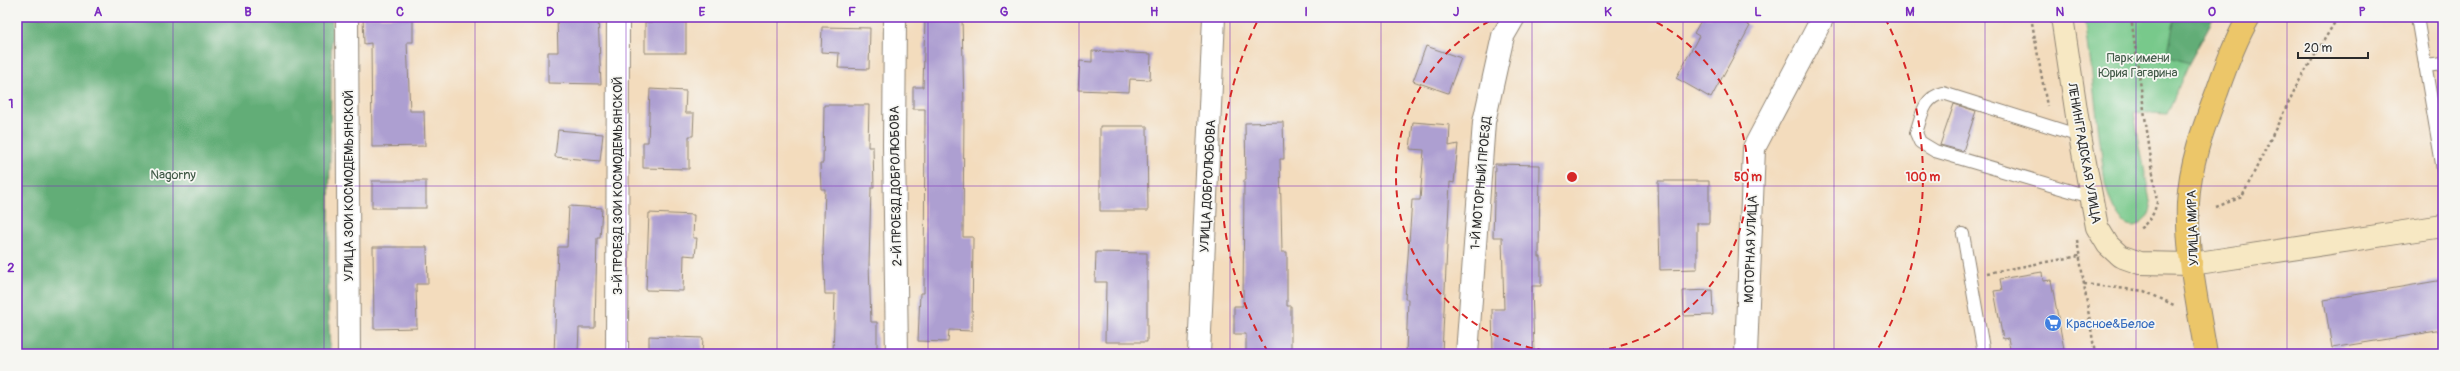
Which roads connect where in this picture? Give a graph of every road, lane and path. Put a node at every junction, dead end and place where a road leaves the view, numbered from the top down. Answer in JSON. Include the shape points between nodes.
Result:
{"nodes":[{"id":1,"x":347,"y":17,"type":"edge"},
{"id":2,"x":618,"y":17,"type":"edge"},
{"id":3,"x":895,"y":17,"type":"edge"},
{"id":4,"x":1214,"y":17,"type":"edge"},
{"id":5,"x":1514,"y":17,"type":"edge"},
{"id":6,"x":1823,"y":17,"type":"edge"},
{"id":7,"x":2031,"y":17,"type":"edge"},
{"id":8,"x":2062,"y":17,"type":"edge"},
{"id":9,"x":2131,"y":17,"type":"edge"},
{"id":10,"x":2249,"y":17,"type":"edge"},
{"id":11,"x":2338,"y":17,"type":"edge"},
{"id":12,"x":2416,"y":17,"type":"edge"},
{"id":13,"x":2443,"y":64,"type":"edge"},
{"id":14,"x":2425,"y":66,"type":"junction"},
{"id":15,"x":2050,"y":127,"type":"junction"},
{"id":16,"x":2080,"y":136,"type":"junction"},
{"id":17,"x":2443,"y":170,"type":"edge"},
{"id":18,"x":2091,"y":197,"type":"junction"},
{"id":19,"x":2216,"y":207,"type":"dead end"},
{"id":20,"x":2443,"y":226,"type":"edge"},
{"id":21,"x":2138,"y":230,"type":"dead end"},
{"id":22,"x":1963,"y":234,"type":"dead end"},
{"id":23,"x":2076,"y":234,"type":"dead end"},
{"id":24,"x":2079,"y":256,"type":"junction"},
{"id":25,"x":2192,"y":264,"type":"junction"},
{"id":26,"x":1984,"y":274,"type":"dead end"},
{"id":27,"x":2084,"y":284,"type":"junction"},
{"id":28,"x":2174,"y":306,"type":"dead end"},
{"id":29,"x":349,"y":354,"type":"edge"},
{"id":30,"x":617,"y":354,"type":"edge"},
{"id":31,"x":897,"y":354,"type":"edge"},
{"id":32,"x":1199,"y":354,"type":"edge"},
{"id":33,"x":1467,"y":354,"type":"edge"},
{"id":34,"x":1746,"y":354,"type":"edge"},
{"id":35,"x":1984,"y":354,"type":"edge"},
{"id":36,"x":2095,"y":354,"type":"edge"},
{"id":37,"x":2206,"y":354,"type":"edge"}],
"edges":[{"from":1,"to":29,"type":"street","name":"УЛИЦА ЗОИ КОСМОДЕМЬЯНСКОЙ"},
{"from":2,"to":30,"type":"street","name":"3-Й ПРОЕЗД ЗОИ КОСМОДЕМЬЯНСКОЙ"},
{"from":3,"to":31,"type":"street","name":"2-Й ПРОЕЗД ДОБРОЛЮБОВА"},
{"from":4,"to":32,"type":"street","name":"УЛИЦА ДОБРОЛЮБОВА"},
{"from":5,"to":33,"type":"street","name":"1-Й МОТОРНЫЙ ПРОЕЗД","via":[[1503,36],[1484,122]]},
{"from":6,"to":34,"type":"street","name":"МОТОРНАЯ УЛИЦА","via":[[1754,148]]},
{"from":7,"to":15,"type":"path"},
{"from":8,"to":16,"type":"street","name":"ЛЕНИНГРАДСКАЯ УЛИЦА"},
{"from":9,"to":21,"type":"path","via":[[2157,202],[2148,223]]},
{"from":10,"to":25,"type":"main road","name":"УЛИЦА МИРА","via":[[2237,37],[2197,143],[2188,204]]},
{"from":11,"to":19,"type":"path","via":[[2298,83],[2242,197]]},
{"from":12,"to":14,"type":"lane"},
{"from":13,"to":14,"type":"lane"},
{"from":14,"to":17,"type":"lane"},
{"from":15,"to":16,"type":"lane"},
{"from":15,"to":18,"type":"lane","via":[[1943,93],[1933,95],[1926,102],[1916,133],[1920,142],[1934,151]]},
{"from":16,"to":18,"type":"street","name":"ЛЕНИНГРАДСКАЯ УЛИЦА"},
{"from":18,"to":25,"type":"street","name":"ЛЕНИНГРАДСКАЯ УЛИЦА","via":[[2097,227],[2108,245],[2120,256],[2140,263]]},
{"from":20,"to":25,"type":"street","name":"ЛЕНИНГРАДСКАЯ УЛИЦА"},
{"from":22,"to":35,"type":"lane"},
{"from":23,"to":24,"type":"path"},
{"from":24,"to":26,"type":"path"},
{"from":24,"to":27,"type":"path"},
{"from":25,"to":37,"type":"main road","name":"УЛИЦА МИРА"},
{"from":27,"to":28,"type":"path","via":[[2144,291]]},
{"from":27,"to":36,"type":"path"}]}
